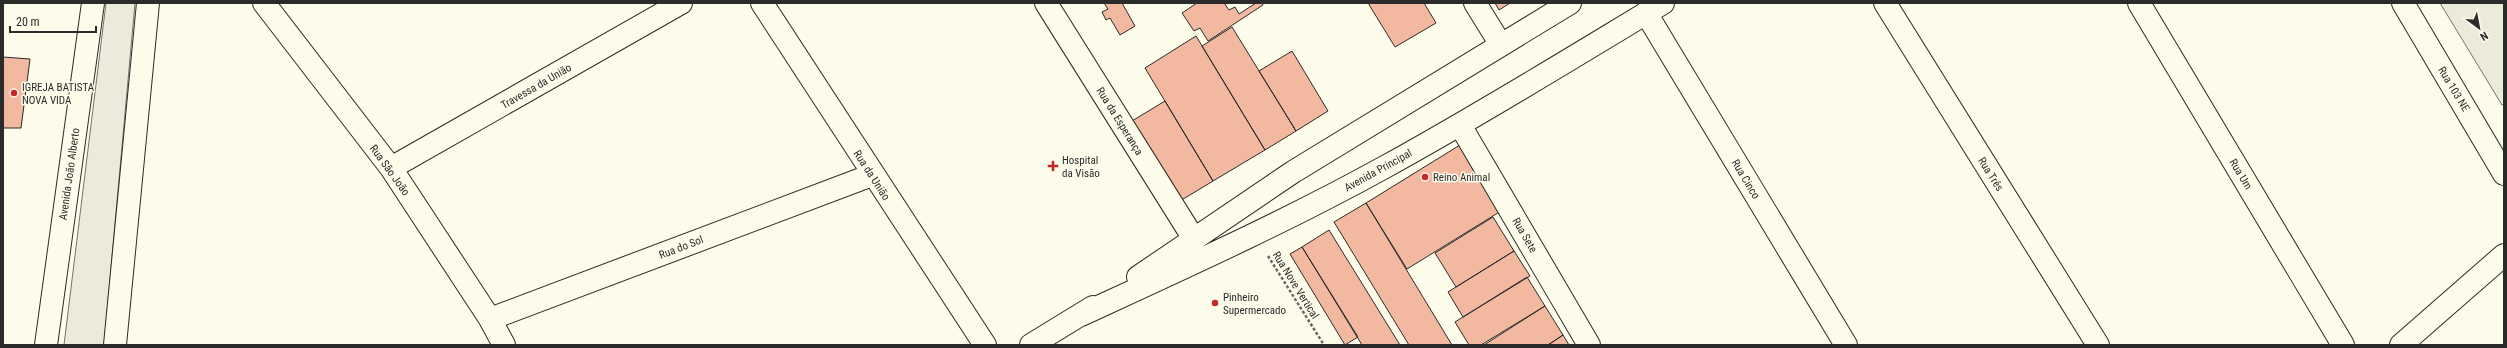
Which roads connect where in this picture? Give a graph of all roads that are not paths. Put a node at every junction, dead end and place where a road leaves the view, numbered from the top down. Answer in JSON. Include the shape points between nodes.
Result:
{"nodes":[{"id":1,"x":93,"y":3,"type":"edge"},
{"id":2,"x":148,"y":3,"type":"edge"},
{"id":3,"x":264,"y":3,"type":"edge"},
{"id":4,"x":682,"y":3,"type":"edge"},
{"id":5,"x":762,"y":3,"type":"edge"},
{"id":6,"x":1046,"y":3,"type":"edge"},
{"id":7,"x":1475,"y":3,"type":"edge"},
{"id":8,"x":1570,"y":3,"type":"edge"},
{"id":9,"x":1885,"y":3,"type":"edge"},
{"id":10,"x":2139,"y":3,"type":"edge"},
{"id":11,"x":2403,"y":3,"type":"edge"},
{"id":12,"x":1654,"y":8,"type":"edge"},
{"id":13,"x":1501,"y":45,"type":"junction"},
{"id":14,"x":1460,"y":125,"type":"junction"},
{"id":15,"x":391,"y":168,"type":"junction"},
{"id":16,"x":2504,"y":174,"type":"edge"},
{"id":17,"x":872,"y":175,"type":"junction"},
{"id":18,"x":1194,"y":239,"type":"junction"},
{"id":19,"x":2504,"y":255,"type":"edge"},
{"id":20,"x":1082,"y":315,"type":"junction"},
{"id":21,"x":490,"y":319,"type":"junction"},
{"id":22,"x":46,"y":345,"type":"edge"},
{"id":23,"x":115,"y":345,"type":"edge"},
{"id":24,"x":504,"y":345,"type":"edge"},
{"id":25,"x":985,"y":345,"type":"edge"},
{"id":26,"x":1031,"y":345,"type":"edge"},
{"id":27,"x":1589,"y":345,"type":"edge"},
{"id":28,"x":1846,"y":345,"type":"edge"},
{"id":29,"x":2098,"y":345,"type":"edge"},
{"id":30,"x":2343,"y":345,"type":"edge"},
{"id":31,"x":2401,"y":345,"type":"edge"}],
"edges":[{"from":1,"to":22,"type":"street","name":"Avenida João Alberto"},
{"from":2,"to":23,"type":"street"},
{"from":3,"to":15,"type":"street","name":"Rua São João"},
{"from":4,"to":15,"type":"street","name":"Travessa da União"},
{"from":5,"to":17,"type":"street","name":"Rua da União"},
{"from":6,"to":18,"type":"street","name":"Rua da Esperança"},
{"from":7,"to":13,"type":"street"},
{"from":8,"to":13,"type":"street","name":"Avenida Principal"},
{"from":9,"to":29,"type":"street","name":"Rua Três"},
{"from":10,"to":30,"type":"street","name":"Rua Um"},
{"from":11,"to":16,"type":"street","name":"Rua 103 NE"},
{"from":12,"to":14,"type":"street","name":"Avenida Principal"},
{"from":12,"to":28,"type":"street","name":"Rua Cinco"},
{"from":13,"to":18,"type":"street","name":"Avenida Principal","via":[[1292,172]]},
{"from":14,"to":20,"type":"street","name":"Avenida Principal","via":[[1361,180],[1254,234]]},
{"from":14,"to":27,"type":"street","name":"Rua Sete"},
{"from":15,"to":21,"type":"street","name":"Rua São João"},
{"from":17,"to":21,"type":"street","name":"Rua do Sol"},
{"from":17,"to":25,"type":"street","name":"Rua da União"},
{"from":18,"to":20,"type":"street","name":"Avenida Principal"},
{"from":19,"to":31,"type":"street"},
{"from":20,"to":26,"type":"street","name":"Avenida Principal"},
{"from":21,"to":24,"type":"street","name":"Rua São João"}]}
